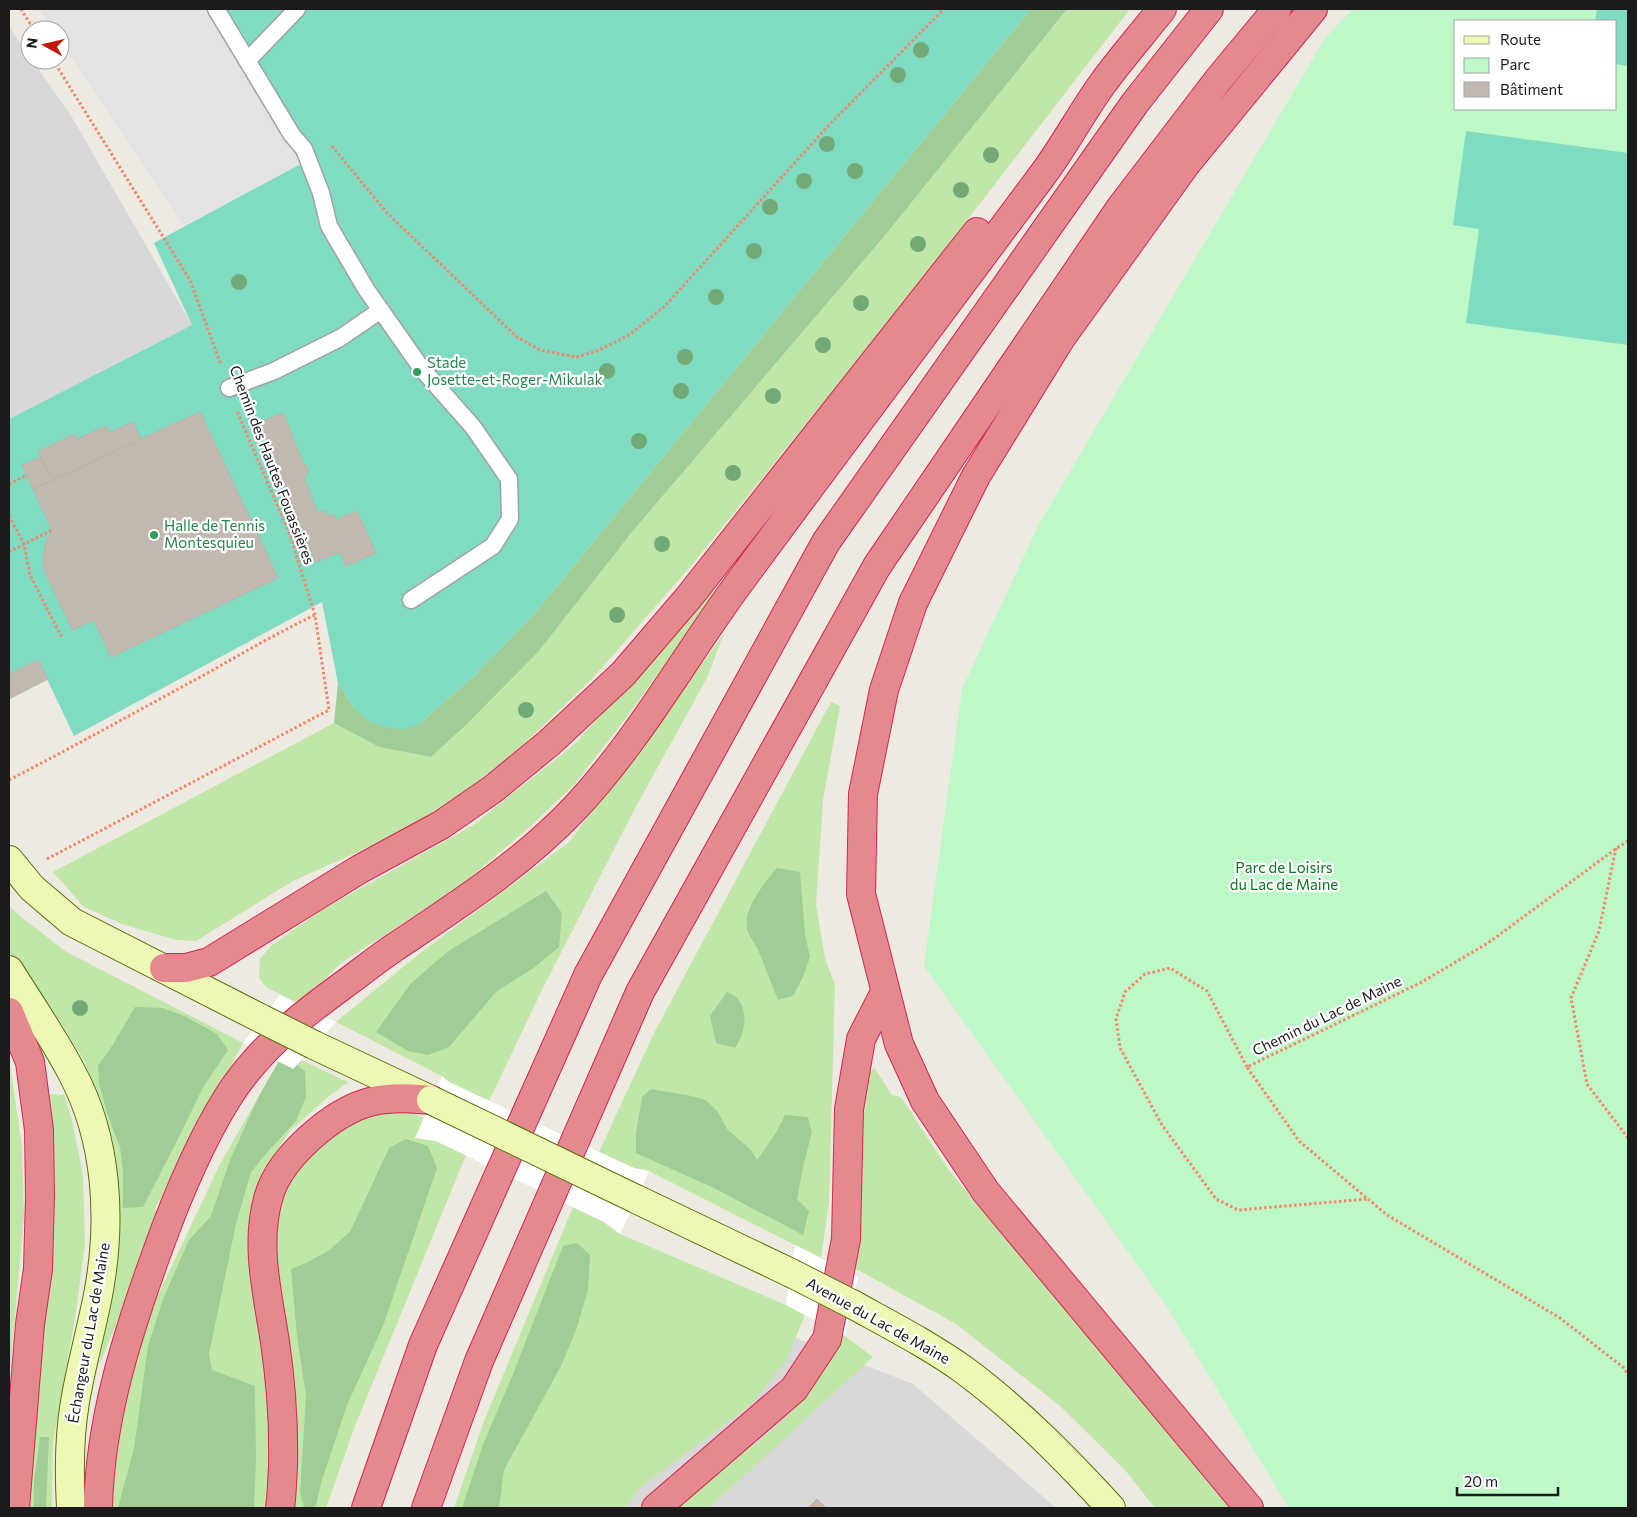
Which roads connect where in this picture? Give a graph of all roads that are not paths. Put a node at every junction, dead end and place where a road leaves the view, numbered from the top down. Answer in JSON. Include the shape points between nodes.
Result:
{"nodes":[{"id":1,"x":216,"y":9,"type":"edge"},
{"id":2,"x":297,"y":9,"type":"edge"},
{"id":3,"x":1162,"y":9,"type":"edge"},
{"id":4,"x":1209,"y":9,"type":"edge"},
{"id":5,"x":1277,"y":9,"type":"edge"},
{"id":6,"x":1314,"y":9,"type":"edge"},
{"id":7,"x":247,"y":61,"type":"junction"},
{"id":8,"x":1102,"y":84,"type":"junction"},
{"id":9,"x":381,"y":310,"type":"junction"},
{"id":10,"x":229,"y":388,"type":"road end"},
{"id":11,"x":411,"y":600,"type":"dead end"},
{"id":12,"x":14,"y":867,"type":"edge"},
{"id":13,"x":164,"y":968,"type":"junction"},
{"id":14,"x":9,"y":970,"type":"edge"},
{"id":15,"x":885,"y":992,"type":"junction"},
{"id":16,"x":9,"y":1012,"type":"edge"},
{"id":17,"x":432,"y":1100,"type":"junction"},
{"id":18,"x":15,"y":1508,"type":"edge"},
{"id":19,"x":71,"y":1508,"type":"edge"},
{"id":20,"x":98,"y":1508,"type":"edge"},
{"id":21,"x":280,"y":1508,"type":"edge"},
{"id":22,"x":366,"y":1508,"type":"edge"},
{"id":23,"x":426,"y":1508,"type":"edge"},
{"id":24,"x":656,"y":1508,"type":"edge"},
{"id":25,"x":1111,"y":1508,"type":"edge"},
{"id":26,"x":1249,"y":1508,"type":"edge"}],
"edges":[{"from":1,"to":7,"type":"lane"},
{"from":2,"to":7,"type":"lane"},
{"from":3,"to":8,"type":"highway"},
{"from":4,"to":22,"type":"highway","via":[[1135,103],[826,542],[588,975],[423,1345]]},
{"from":5,"to":23,"type":"highway","via":[[1121,206],[877,566],[640,992],[479,1361]]},
{"from":6,"to":15,"type":"highway","via":[[1186,164],[1061,338],[976,476],[913,603],[884,690],[863,794],[861,894]]},
{"from":7,"to":9,"type":"lane","via":[[304,149],[321,193],[329,226]]},
{"from":8,"to":13,"type":"highway","via":[[1041,149],[689,597],[623,674],[549,743],[493,789],[441,825],[209,962],[186,968]]},
{"from":8,"to":20,"type":"highway","via":[[1054,160],[739,583],[594,786],[542,840],[506,869],[310,1008],[268,1045],[239,1080],[215,1119],[174,1206],[134,1316],[103,1439]]},
{"from":9,"to":10,"type":"lane","via":[[340,338],[274,371]]},
{"from":9,"to":11,"type":"lane","via":[[422,369],[473,427],[509,478],[510,519],[493,546]]},
{"from":12,"to":13,"type":"street","name":"Avenue du Lac de Maine","via":[[72,922]]},
{"from":13,"to":17,"type":"street","name":"Avenue du Lac de Maine","bridge":true,"via":[[314,1045]]},
{"from":14,"to":19,"type":"street","name":"Échangeur du Lac de Maine","via":[[73,1073],[96,1138],[104,1192],[106,1242],[75,1403],[70,1465]]},
{"from":15,"to":24,"type":"highway","via":[[859,1048],[849,1109],[846,1239],[827,1339],[794,1389]]},
{"from":15,"to":26,"type":"highway","via":[[899,1044],[925,1102],[986,1192]]},
{"from":16,"to":18,"type":"highway","via":[[30,1062],[39,1130],[40,1187],[38,1269],[30,1324]]},
{"from":17,"to":21,"type":"highway","via":[[375,1100],[335,1118],[293,1153],[268,1198],[262,1233],[264,1273],[278,1358],[281,1400]]},
{"from":17,"to":25,"type":"street","name":"Avenue du Lac de Maine","bridge":true,"via":[[791,1273],[915,1338],[964,1370],[1010,1408],[1076,1469]]}]}
